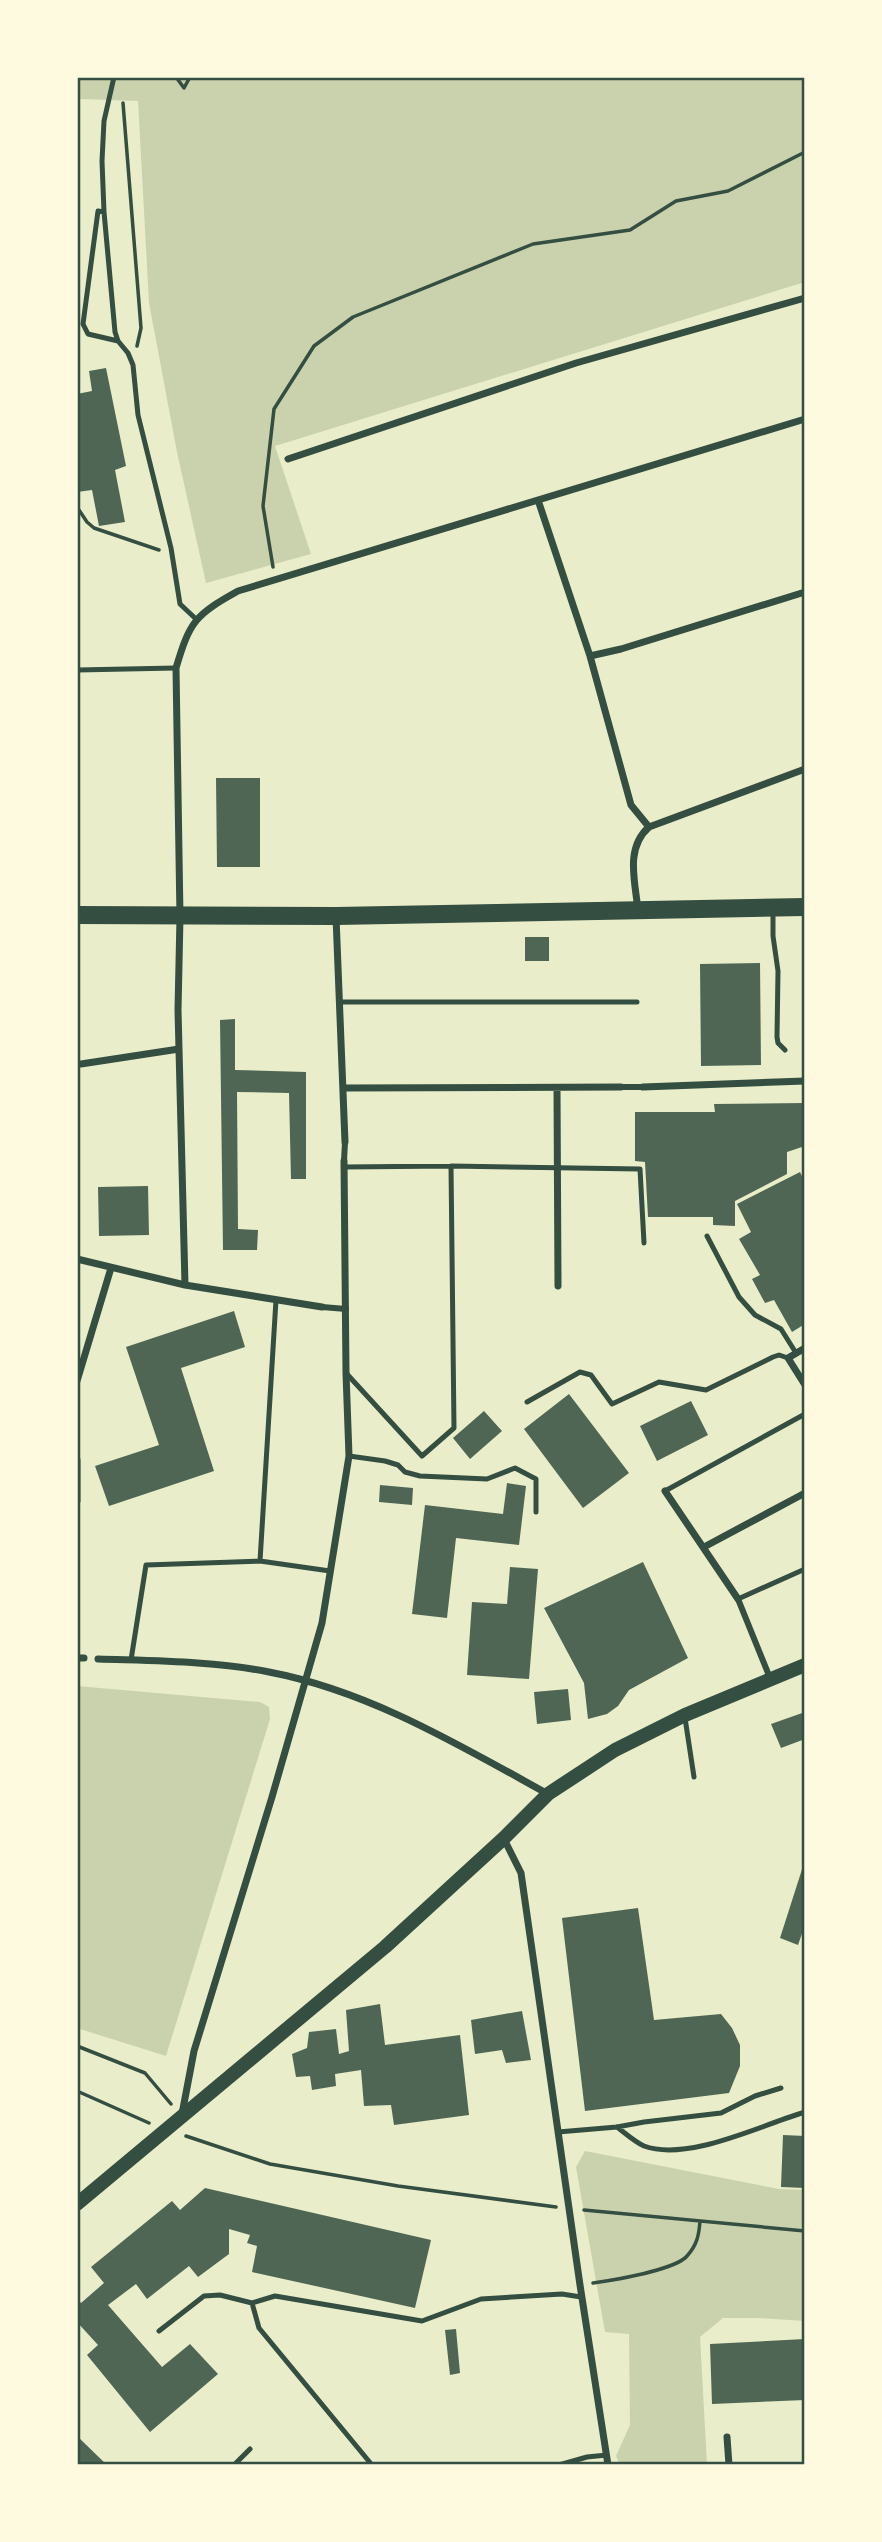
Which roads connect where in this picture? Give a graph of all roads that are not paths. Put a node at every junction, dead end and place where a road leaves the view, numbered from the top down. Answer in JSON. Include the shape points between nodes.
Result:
{"nodes":[{"id":1,"x":114,"y":77,"type":"edge"},
{"id":2,"x":104,"y":212,"type":"junction"},
{"id":3,"x":805,"y":298,"type":"edge"},
{"id":4,"x":118,"y":341,"type":"junction"},
{"id":5,"x":805,"y":419,"type":"edge"},
{"id":6,"x":288,"y":458,"type":"dead end"},
{"id":7,"x":538,"y":500,"type":"junction"},
{"id":8,"x":805,"y":592,"type":"edge"},
{"id":9,"x":196,"y":619,"type":"junction"},
{"id":10,"x":590,"y":656,"type":"junction"},
{"id":11,"x":176,"y":668,"type":"junction"},
{"id":12,"x":77,"y":670,"type":"edge"},
{"id":13,"x":805,"y":769,"type":"edge"},
{"id":14,"x":649,"y":827,"type":"junction"},
{"id":15,"x":805,"y":907,"type":"edge"},
{"id":16,"x":773,"y":908,"type":"junction"},
{"id":17,"x":638,"y":910,"type":"junction"},
{"id":18,"x":77,"y":915,"type":"edge"},
{"id":19,"x":336,"y":916,"type":"junction"},
{"id":20,"x":180,"y":917,"type":"junction"},
{"id":21,"x":340,"y":1002,"type":"junction"},
{"id":22,"x":637,"y":1002,"type":"dead end"},
{"id":23,"x":179,"y":1049,"type":"junction"},
{"id":24,"x":785,"y":1050,"type":"dead end"},
{"id":25,"x":81,"y":1064,"type":"dead end"},
{"id":26,"x":805,"y":1082,"type":"edge"},
{"id":27,"x":621,"y":1087,"type":"joint"},
{"id":28,"x":643,"y":1087,"type":"joint"},
{"id":29,"x":343,"y":1088,"type":"junction"},
{"id":30,"x":557,"y":1088,"type":"junction"},
{"id":31,"x":345,"y":1142,"type":"joint"},
{"id":32,"x":344,"y":1164,"type":"junction"},
{"id":33,"x":451,"y":1166,"type":"junction"},
{"id":34,"x":557,"y":1168,"type":"junction"},
{"id":35,"x":707,"y":1236,"type":"dead end"},
{"id":36,"x":644,"y":1243,"type":"dead end"},
{"id":37,"x":77,"y":1259,"type":"edge"},
{"id":38,"x":111,"y":1268,"type":"junction"},
{"id":39,"x":185,"y":1285,"type":"junction"},
{"id":40,"x":558,"y":1286,"type":"dead end"},
{"id":41,"x":276,"y":1300,"type":"junction"},
{"id":42,"x":322,"y":1307,"type":"joint"},
{"id":43,"x":346,"y":1309,"type":"junction"},
{"id":44,"x":805,"y":1348,"type":"edge"},
{"id":45,"x":792,"y":1355,"type":"junction"},
{"id":46,"x":346,"y":1373,"type":"junction"},
{"id":47,"x":77,"y":1381,"type":"edge"},
{"id":48,"x":805,"y":1385,"type":"edge"},
{"id":49,"x":527,"y":1402,"type":"dead end"},
{"id":50,"x":805,"y":1414,"type":"edge"},
{"id":51,"x":349,"y":1456,"type":"junction"},
{"id":52,"x":77,"y":1460,"type":"edge"},
{"id":53,"x":665,"y":1491,"type":"joint"},
{"id":54,"x":805,"y":1493,"type":"edge"},
{"id":55,"x":77,"y":1496,"type":"edge"},
{"id":56,"x":536,"y":1512,"type":"dead end"},
{"id":57,"x":704,"y":1547,"type":"junction"},
{"id":58,"x":260,"y":1561,"type":"junction"},
{"id":59,"x":805,"y":1569,"type":"edge"},
{"id":60,"x":330,"y":1570,"type":"junction"},
{"id":61,"x":738,"y":1598,"type":"junction"},
{"id":62,"x":80,"y":1658,"type":"edge"},
{"id":63,"x":99,"y":1659,"type":"joint"},
{"id":64,"x":131,"y":1660,"type":"junction"},
{"id":65,"x":805,"y":1665,"type":"edge"},
{"id":66,"x":769,"y":1678,"type":"junction"},
{"id":67,"x":306,"y":1682,"type":"junction"},
{"id":68,"x":685,"y":1715,"type":"junction"},
{"id":69,"x":694,"y":1777,"type":"dead end"},
{"id":70,"x":548,"y":1794,"type":"junction"},
{"id":71,"x":504,"y":1838,"type":"junction"},
{"id":72,"x":781,"y":2088,"type":"dead end"},
{"id":73,"x":805,"y":2112,"type":"edge"},
{"id":74,"x":181,"y":2117,"type":"junction"},
{"id":75,"x":617,"y":2127,"type":"junction"},
{"id":76,"x":558,"y":2132,"type":"junction"},
{"id":77,"x":77,"y":2204,"type":"edge"},
{"id":78,"x":582,"y":2297,"type":"junction"},
{"id":79,"x":252,"y":2303,"type":"junction"},
{"id":80,"x":159,"y":2331,"type":"dead end"},
{"id":81,"x":727,"y":2437,"type":"dead end"},
{"id":82,"x":250,"y":2449,"type":"dead end"},
{"id":83,"x":607,"y":2455,"type":"junction"},
{"id":84,"x":234,"y":2465,"type":"edge"},
{"id":85,"x":372,"y":2465,"type":"edge"},
{"id":86,"x":559,"y":2465,"type":"edge"},
{"id":87,"x":608,"y":2465,"type":"edge"},
{"id":88,"x":729,"y":2465,"type":"edge"}],
"edges":[{"from":1,"to":2,"type":"lane","via":[[104,121]]},
{"from":2,"to":4,"type":"lane"},
{"from":2,"to":4,"type":"lane","via":[[98,211],[83,324],[88,334]]},
{"from":3,"to":6,"type":"street","via":[[576,363]]},
{"from":4,"to":9,"type":"lane","via":[[133,366],[138,415],[180,604]]},
{"from":5,"to":7,"type":"street"},
{"from":7,"to":9,"type":"street","via":[[238,591]]},
{"from":7,"to":10,"type":"street"},
{"from":8,"to":10,"type":"street"},
{"from":9,"to":11,"type":"street"},
{"from":10,"to":14,"type":"street","via":[[631,805]]},
{"from":11,"to":12,"type":"lane"},
{"from":11,"to":20,"type":"street"},
{"from":13,"to":14,"type":"street"},
{"from":14,"to":17,"type":"street","via":[[638,837],[633,854]]},
{"from":15,"to":16,"type":"main road"},
{"from":16,"to":17,"type":"main road"},
{"from":16,"to":24,"type":"lane","via":[[777,1037]]},
{"from":17,"to":19,"type":"main road"},
{"from":18,"to":20,"type":"main road"},
{"from":19,"to":20,"type":"main road"},
{"from":19,"to":21,"type":"street"},
{"from":20,"to":23,"type":"street"},
{"from":21,"to":22,"type":"lane"},
{"from":21,"to":29,"type":"street"},
{"from":23,"to":25,"type":"street"},
{"from":23,"to":39,"type":"street"},
{"from":26,"to":28,"type":"street"},
{"from":27,"to":28,"type":"street"},
{"from":27,"to":30,"type":"street"},
{"from":29,"to":30,"type":"street"},
{"from":29,"to":31,"type":"street"},
{"from":30,"to":34,"type":"street"},
{"from":31,"to":32,"type":"street"},
{"from":32,"to":33,"type":"lane"},
{"from":32,"to":43,"type":"street"},
{"from":33,"to":34,"type":"lane"},
{"from":33,"to":46,"type":"lane","via":[[454,1428],[422,1456]]},
{"from":34,"to":36,"type":"lane","via":[[640,1170]]},
{"from":34,"to":40,"type":"street"},
{"from":35,"to":45,"type":"lane","via":[[739,1297],[755,1315],[781,1329]]},
{"from":37,"to":38,"type":"street"},
{"from":38,"to":39,"type":"street"},
{"from":38,"to":47,"type":"street"},
{"from":39,"to":41,"type":"street"},
{"from":41,"to":42,"type":"street"},
{"from":41,"to":58,"type":"lane"},
{"from":42,"to":43,"type":"street"},
{"from":43,"to":46,"type":"street"},
{"from":44,"to":45,"type":"street"},
{"from":45,"to":48,"type":"street"},
{"from":45,"to":49,"type":"lane","via":[[773,1357],[706,1390],[659,1382],[612,1404],[591,1375],[580,1372]]},
{"from":46,"to":51,"type":"street"},
{"from":50,"to":53,"type":"lane"},
{"from":51,"to":56,"type":"lane","via":[[385,1461],[420,1476],[487,1479],[515,1468],[536,1479]]},
{"from":51,"to":60,"type":"street"},
{"from":52,"to":55,"type":"street"},
{"from":53,"to":57,"type":"street"},
{"from":54,"to":57,"type":"street"},
{"from":57,"to":61,"type":"street"},
{"from":58,"to":60,"type":"lane"},
{"from":58,"to":64,"type":"lane","via":[[146,1565]]},
{"from":59,"to":61,"type":"lane"},
{"from":60,"to":67,"type":"street"},
{"from":61,"to":66,"type":"street"},
{"from":62,"to":63,"type":"street"},
{"from":63,"to":64,"type":"street"},
{"from":64,"to":67,"type":"street","via":[[215,1665]]},
{"from":65,"to":66,"type":"main road"},
{"from":66,"to":68,"type":"main road"},
{"from":67,"to":70,"type":"street","via":[[342,1692],[429,1729]]},
{"from":67,"to":74,"type":"street","via":[[194,2051]]},
{"from":68,"to":69,"type":"lane"},
{"from":68,"to":70,"type":"main road","via":[[615,1750]]},
{"from":70,"to":71,"type":"main road"},
{"from":71,"to":74,"type":"main road","via":[[385,1947]]},
{"from":71,"to":76,"type":"street","via":[[521,1873]]},
{"from":72,"to":75,"type":"lane","via":[[721,2113]]},
{"from":73,"to":75,"type":"lane","via":[[692,2149],[643,2145]]},
{"from":74,"to":77,"type":"main road"},
{"from":75,"to":76,"type":"lane"},
{"from":76,"to":78,"type":"street"},
{"from":78,"to":79,"type":"lane","via":[[481,2299],[422,2321],[275,2296]]},
{"from":78,"to":83,"type":"street"},
{"from":79,"to":80,"type":"lane","via":[[204,2295]]},
{"from":79,"to":85,"type":"lane","via":[[259,2328]]},
{"from":81,"to":88,"type":"street"},
{"from":82,"to":84,"type":"lane"},
{"from":83,"to":86,"type":"lane"},
{"from":83,"to":87,"type":"street"}]}
